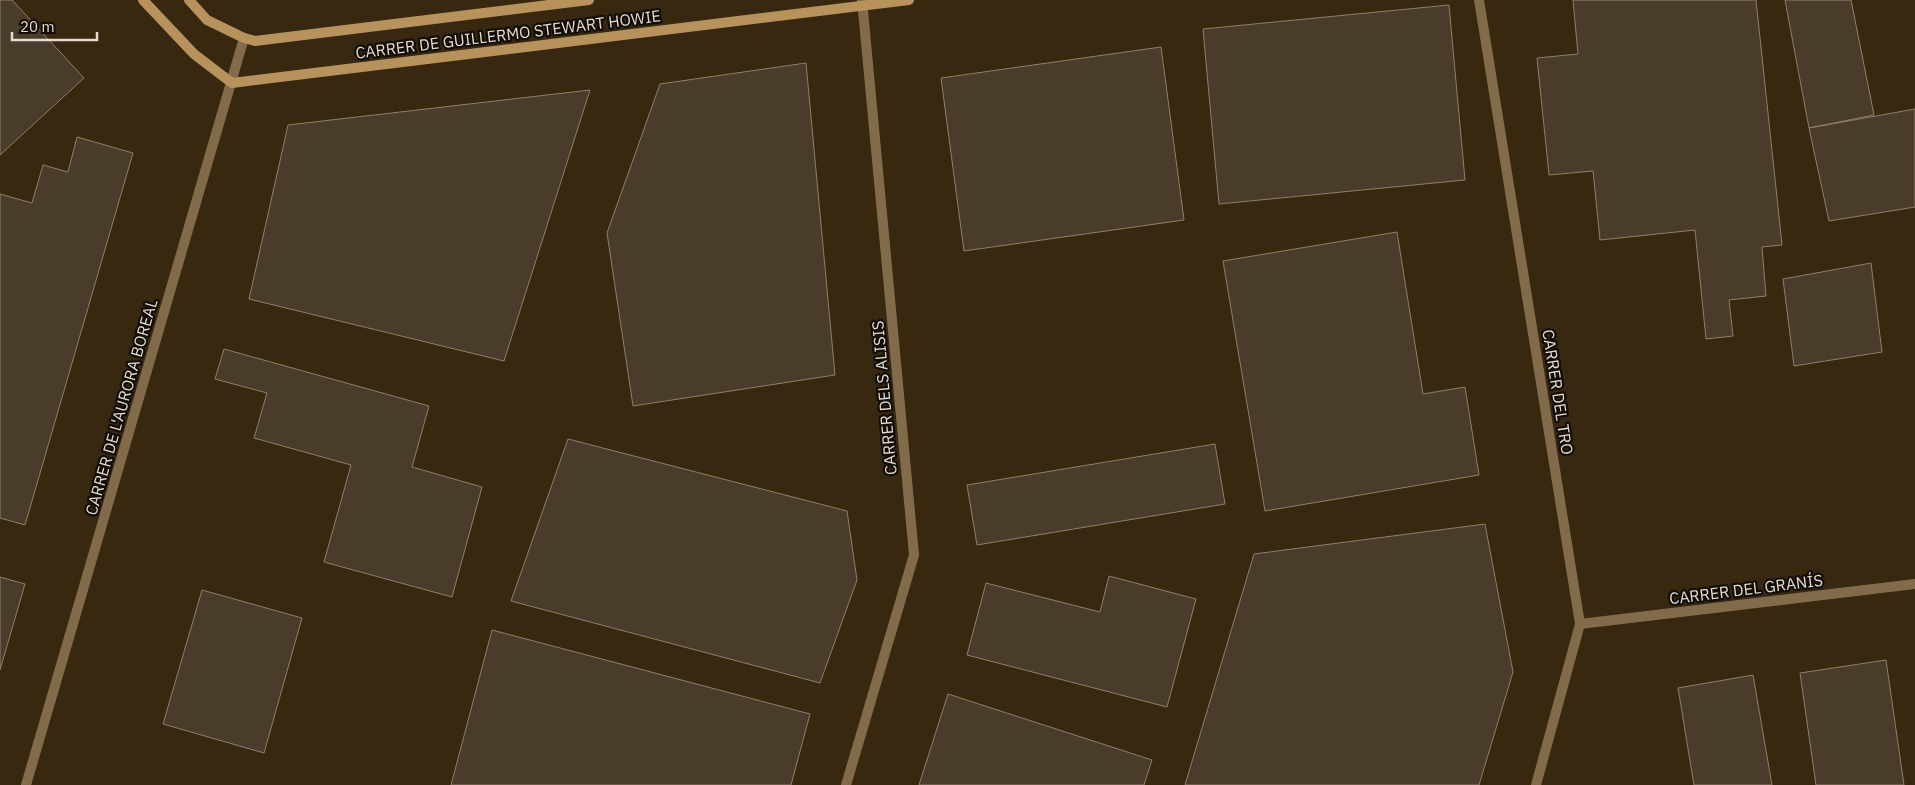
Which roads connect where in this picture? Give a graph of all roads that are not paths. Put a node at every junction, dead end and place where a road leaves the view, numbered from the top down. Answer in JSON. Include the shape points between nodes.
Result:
{"nodes":[{"id":1,"x":143,"y":0,"type":"edge"},
{"id":2,"x":188,"y":0,"type":"edge"},
{"id":3,"x":589,"y":0,"type":"edge"},
{"id":4,"x":909,"y":0,"type":"edge"},
{"id":5,"x":1479,"y":0,"type":"edge"},
{"id":6,"x":862,"y":3,"type":"edge"},
{"id":7,"x":244,"y":38,"type":"junction"},
{"id":8,"x":232,"y":83,"type":"junction"},
{"id":9,"x":1915,"y":584,"type":"edge"},
{"id":10,"x":1580,"y":624,"type":"junction"},
{"id":11,"x":26,"y":785,"type":"edge"},
{"id":12,"x":846,"y":785,"type":"edge"},
{"id":13,"x":1536,"y":785,"type":"edge"}],
"edges":[{"from":1,"to":8,"type":"street","via":[[194,54]]},
{"from":2,"to":7,"type":"street","name":"CARRER DE GUILLERMO STEWART HOWIE","via":[[207,20]]},
{"from":3,"to":7,"type":"street","name":"CARRER DE GUILLERMO STEWART HOWIE","via":[[256,41]]},
{"from":4,"to":6,"type":"street","name":"CARRER DE GUILLERMO STEWART HOWIE"},
{"from":5,"to":10,"type":"street","name":"CARRER DEL TRO"},
{"from":6,"to":8,"type":"street","name":"CARRER DE GUILLERMO STEWART HOWIE"},
{"from":6,"to":12,"type":"street","name":"CARRER DELS ALISIS","via":[[914,556]]},
{"from":7,"to":8,"type":"street","name":"CARRER DE L'AURORA BOREAL"},
{"from":8,"to":11,"type":"street","name":"CARRER DE L'AURORA BOREAL"},
{"from":9,"to":10,"type":"street","name":"CARRER DEL GRANÍS"},
{"from":10,"to":13,"type":"street","name":"CARRER DEL TRO"}]}
